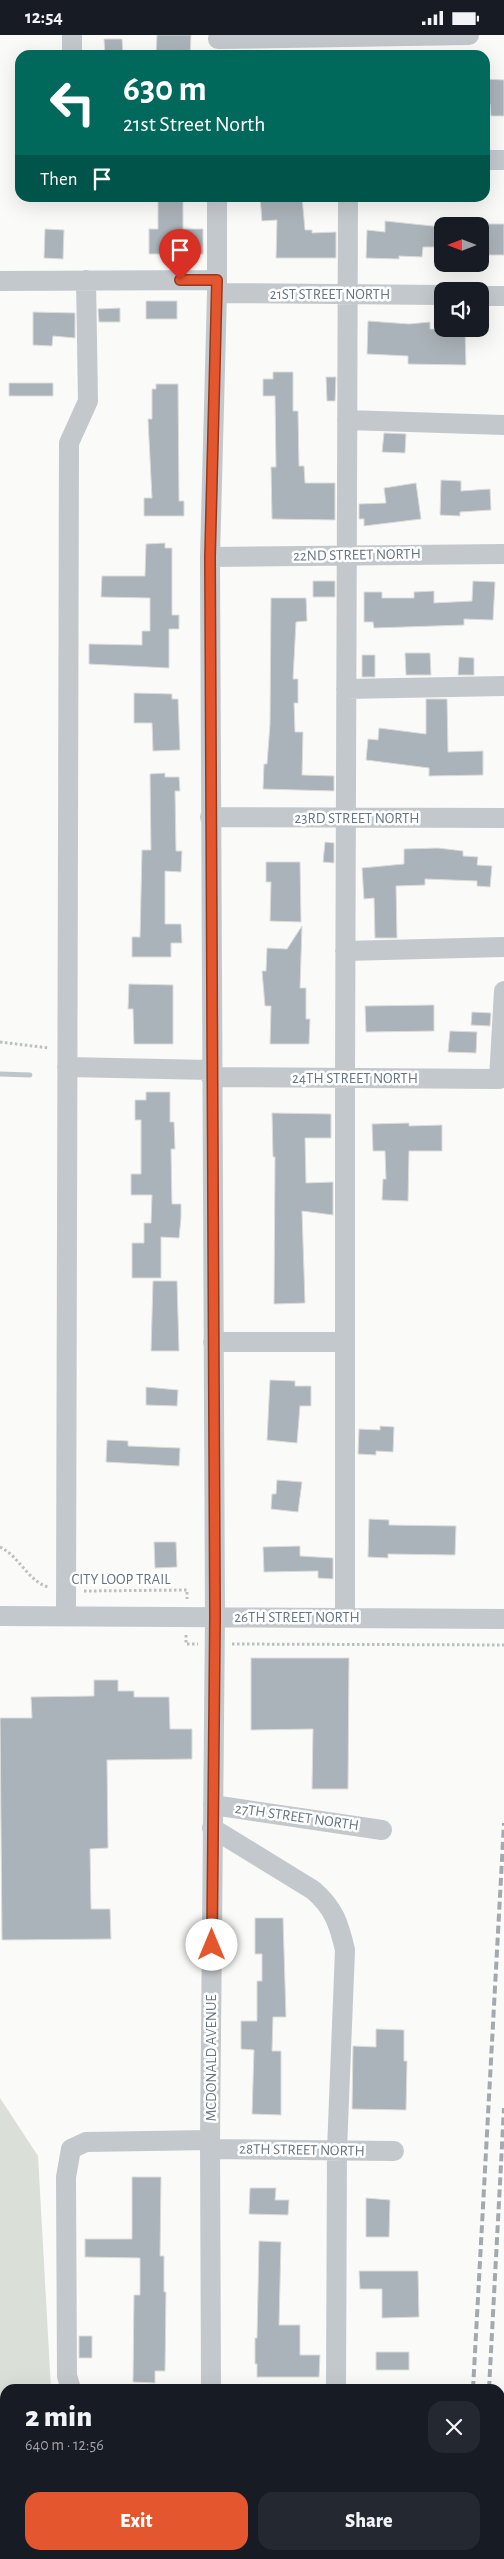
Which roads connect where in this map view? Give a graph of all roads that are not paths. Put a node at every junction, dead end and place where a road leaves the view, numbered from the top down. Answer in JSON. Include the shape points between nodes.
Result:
{"nodes":[{"id":1,"x":72,"y":35,"type":"edge"},
{"id":2,"x":469,"y":35,"type":"edge"},
{"id":3,"x":348,"y":42,"type":"edge"},
{"id":4,"x":218,"y":43,"type":"edge"},
{"id":5,"x":72,"y":50,"type":"edge"},
{"id":6,"x":490,"y":160,"type":"edge"},
{"id":7,"x":504,"y":160,"type":"edge"},
{"id":8,"x":217,"y":202,"type":"edge"},
{"id":9,"x":348,"y":202,"type":"edge"},
{"id":10,"x":86,"y":280,"type":"junction"},
{"id":11,"x":0,"y":281,"type":"edge"},
{"id":12,"x":217,"y":286,"type":"junction"},
{"id":13,"x":348,"y":293,"type":"junction"},
{"id":14,"x":434,"y":295,"type":"edge"},
{"id":15,"x":489,"y":295,"type":"edge"},
{"id":16,"x":504,"y":296,"type":"edge"},
{"id":17,"x":347,"y":420,"type":"junction"},
{"id":18,"x":504,"y":425,"type":"edge"},
{"id":19,"x":504,"y":554,"type":"edge"},
{"id":20,"x":346,"y":555,"type":"junction"},
{"id":21,"x":210,"y":557,"type":"junction"},
{"id":22,"x":504,"y":686,"type":"edge"},
{"id":23,"x":346,"y":689,"type":"junction"},
{"id":24,"x":210,"y":817,"type":"junction"},
{"id":25,"x":346,"y":818,"type":"junction"},
{"id":26,"x":504,"y":818,"type":"edge"},
{"id":27,"x":504,"y":947,"type":"edge"},
{"id":28,"x":345,"y":951,"type":"junction"},
{"id":29,"x":504,"y":991,"type":"edge"},
{"id":30,"x":67,"y":1059,"type":"junction"},
{"id":31,"x":211,"y":1074,"type":"junction"},
{"id":32,"x":344,"y":1078,"type":"junction"},
{"id":33,"x":213,"y":1342,"type":"junction"},
{"id":34,"x":345,"y":1342,"type":"junction"},
{"id":35,"x":0,"y":1616,"type":"edge"},
{"id":36,"x":66,"y":1616,"type":"junction"},
{"id":37,"x":215,"y":1616,"type":"junction"},
{"id":38,"x":345,"y":1617,"type":"junction"},
{"id":39,"x":504,"y":1619,"type":"edge"},
{"id":40,"x":213,"y":1805,"type":"junction"},
{"id":41,"x":212,"y":1828,"type":"junction"},
{"id":42,"x":382,"y":1829,"type":"dead end"},
{"id":43,"x":210,"y":2144,"type":"junction"},
{"id":44,"x":337,"y":2150,"type":"junction"},
{"id":45,"x":394,"y":2151,"type":"dead end"},
{"id":46,"x":69,"y":2384,"type":"edge"},
{"id":47,"x":212,"y":2384,"type":"edge"},
{"id":48,"x":336,"y":2384,"type":"edge"}],
"edges":[{"from":1,"to":5,"type":"street"},
{"from":2,"to":3,"type":"street"},
{"from":3,"to":4,"type":"street"},
{"from":6,"to":7,"type":"street"},
{"from":8,"to":12,"type":"street","name":"MCDONALD AVENUE"},
{"from":9,"to":13,"type":"street"},
{"from":10,"to":11,"type":"street","name":"21ST STREET NORTH"},
{"from":10,"to":12,"type":"street","name":"21ST STREET NORTH"},
{"from":10,"to":30,"type":"street","via":[[88,401],[69,443]]},
{"from":12,"to":13,"type":"street","name":"21ST STREET NORTH"},
{"from":12,"to":21,"type":"street","name":"MCDONALD AVENUE"},
{"from":13,"to":14,"type":"street","name":"21ST STREET NORTH"},
{"from":13,"to":17,"type":"street"},
{"from":15,"to":16,"type":"street"},
{"from":17,"to":18,"type":"street"},
{"from":17,"to":20,"type":"street"},
{"from":19,"to":20,"type":"street","name":"22ND STREET NORTH"},
{"from":20,"to":21,"type":"street","name":"22ND STREET NORTH"},
{"from":20,"to":23,"type":"street"},
{"from":21,"to":24,"type":"street","name":"MCDONALD AVENUE"},
{"from":22,"to":23,"type":"street"},
{"from":23,"to":25,"type":"street"},
{"from":24,"to":25,"type":"street","name":"23RD STREET NORTH"},
{"from":24,"to":31,"type":"street","name":"MCDONALD AVENUE"},
{"from":25,"to":26,"type":"street","name":"23RD STREET NORTH"},
{"from":25,"to":28,"type":"street"},
{"from":27,"to":28,"type":"street"},
{"from":28,"to":32,"type":"street"},
{"from":29,"to":32,"type":"street","name":"24TH STREET NORTH","via":[[499,1079]]},
{"from":30,"to":31,"type":"street","name":"24TH STREET NORTH"},
{"from":30,"to":36,"type":"street"},
{"from":31,"to":32,"type":"street","name":"24TH STREET NORTH"},
{"from":31,"to":33,"type":"street","name":"MCDONALD AVENUE"},
{"from":32,"to":34,"type":"street"},
{"from":33,"to":34,"type":"street"},
{"from":33,"to":37,"type":"street","name":"MCDONALD AVENUE"},
{"from":34,"to":38,"type":"street"},
{"from":35,"to":36,"type":"street","name":"26TH STREET NORTH"},
{"from":36,"to":37,"type":"street","name":"26TH STREET NORTH"},
{"from":37,"to":38,"type":"street","name":"26TH STREET NORTH"},
{"from":37,"to":40,"type":"street","name":"MCDONALD AVENUE"},
{"from":38,"to":39,"type":"street","name":"26TH STREET NORTH"},
{"from":40,"to":41,"type":"street","name":"MCDONALD AVENUE"},
{"from":40,"to":42,"type":"street","name":"27TH STREET NORTH"},
{"from":41,"to":43,"type":"street","name":"MCDONALD AVENUE"},
{"from":41,"to":44,"type":"street","via":[[313,1890],[327,1902],[340,1926],[344,1950]]},
{"from":43,"to":44,"type":"street","name":"28TH STREET NORTH"},
{"from":43,"to":46,"type":"street","name":"28TH STREET NORTH","via":[[86,2141],[71,2149],[66,2177]]},
{"from":43,"to":47,"type":"street","name":"MCDONALD AVENUE"},
{"from":44,"to":45,"type":"street","name":"28TH STREET NORTH"},
{"from":44,"to":48,"type":"street"}]}
